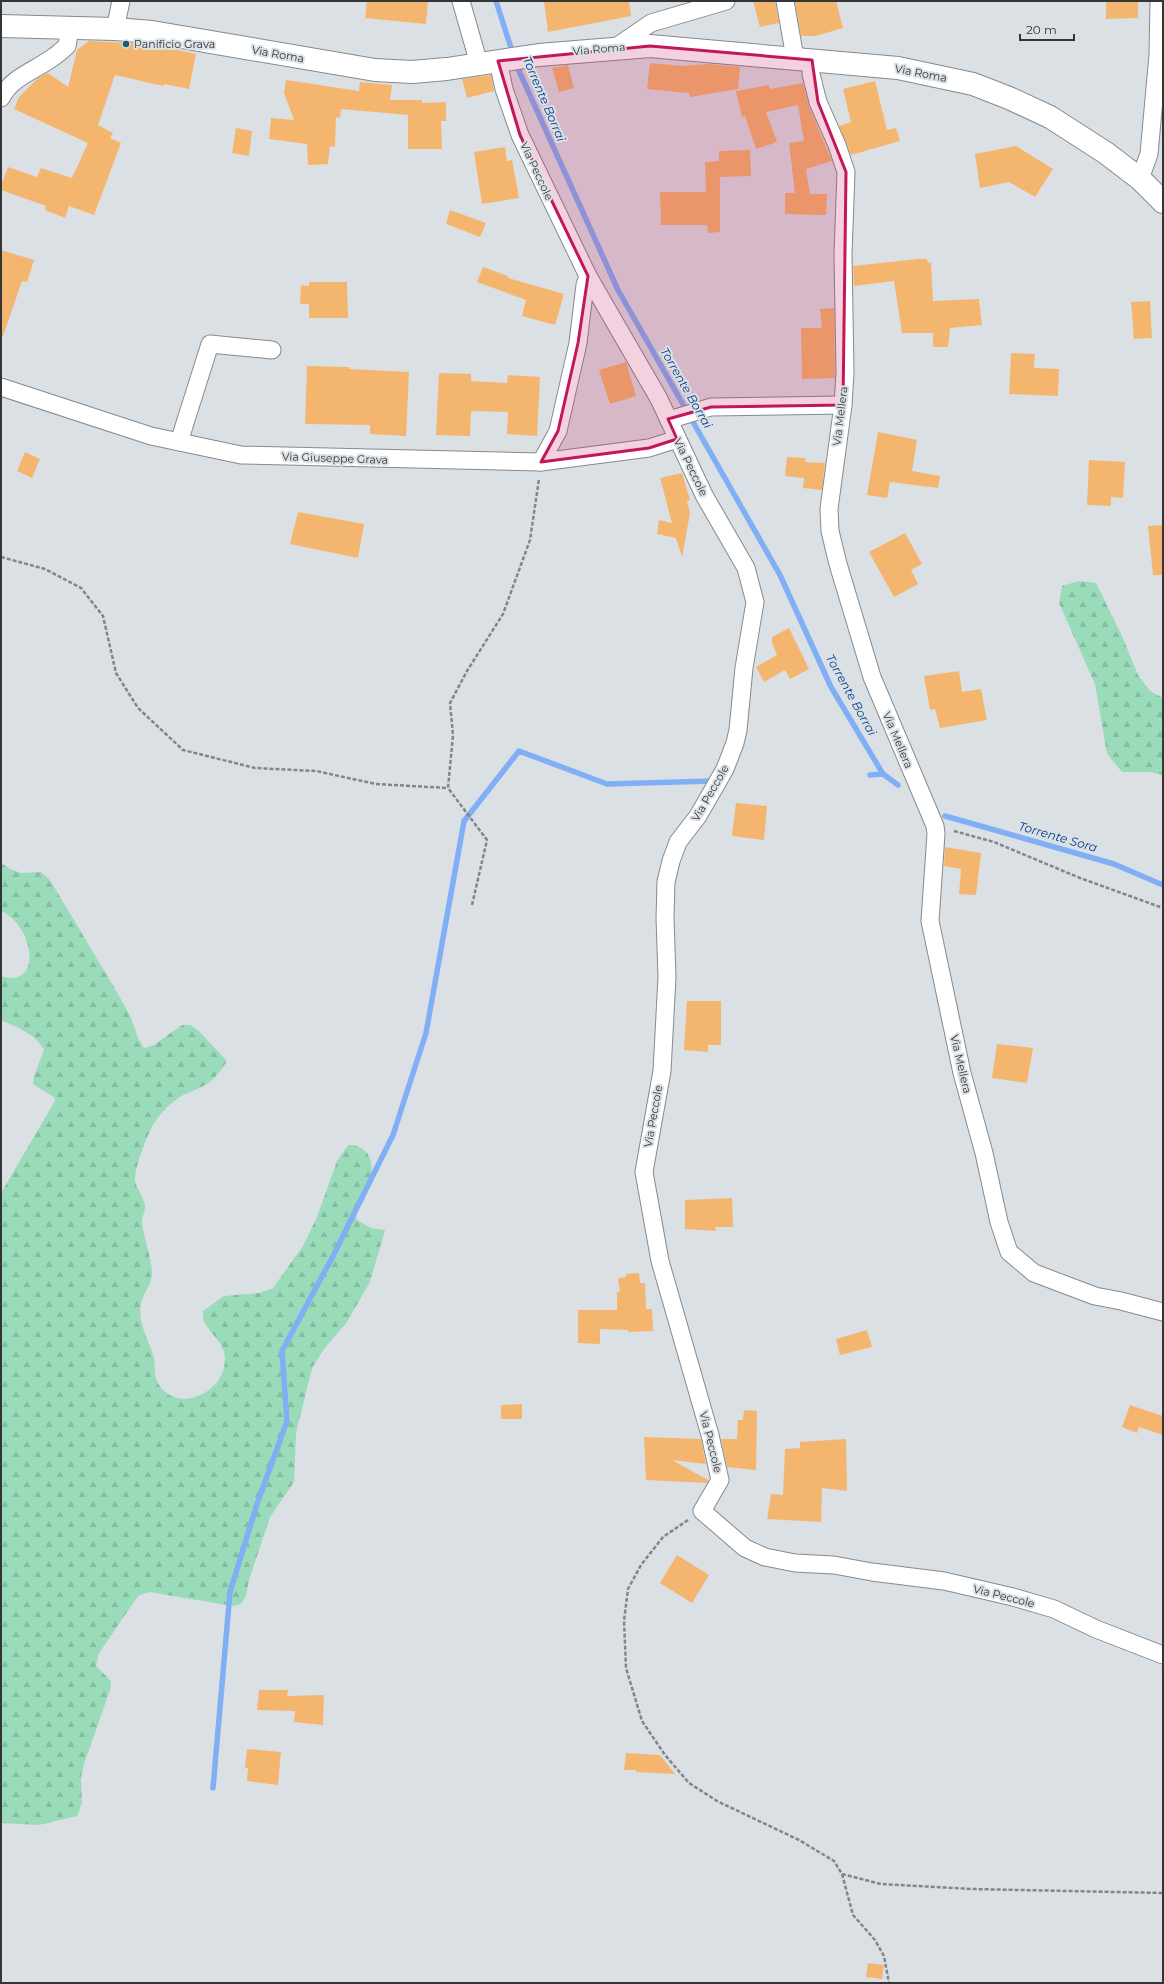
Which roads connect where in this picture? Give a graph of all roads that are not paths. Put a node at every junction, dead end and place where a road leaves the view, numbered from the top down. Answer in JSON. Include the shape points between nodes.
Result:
{"nodes":[{"id":1,"x":121,"y":1,"type":"edge"},
{"id":2,"x":461,"y":1,"type":"edge"},
{"id":3,"x":726,"y":1,"type":"edge"},
{"id":4,"x":785,"y":1,"type":"edge"},
{"id":5,"x":1159,"y":1,"type":"edge"},
{"id":6,"x":1,"y":26,"type":"edge"},
{"id":7,"x":70,"y":28,"type":"junction"},
{"id":8,"x":115,"y":29,"type":"junction"},
{"id":9,"x":616,"y":47,"type":"junction"},
{"id":10,"x":803,"y":59,"type":"junction"},
{"id":11,"x":494,"y":62,"type":"junction"},
{"id":12,"x":1163,"y":97,"type":"edge"},
{"id":13,"x":1,"y":98,"type":"edge"},
{"id":14,"x":1152,"y":118,"type":"junction"},
{"id":15,"x":1140,"y":179,"type":"junction"},
{"id":16,"x":1163,"y":202,"type":"edge"},
{"id":17,"x":588,"y":276,"type":"junction"},
{"id":18,"x":272,"y":350,"type":"dead end"},
{"id":19,"x":1,"y":387,"type":"edge"},
{"id":20,"x":843,"y":405,"type":"junction"},
{"id":21,"x":675,"y":417,"type":"junction"},
{"id":22,"x":676,"y":439,"type":"junction"},
{"id":23,"x":179,"y":442,"type":"junction"},
{"id":24,"x":541,"y":462,"type":"junction"},
{"id":25,"x":1163,"y":1312,"type":"edge"},
{"id":26,"x":1163,"y":1656,"type":"edge"}],
"edges":[{"from":1,"to":8,"type":"street"},
{"from":2,"to":11,"type":"street","name":"Via Peccole"},
{"from":3,"to":9,"type":"street","via":[[651,23]]},
{"from":4,"to":10,"type":"street","name":"Via Mellera"},
{"from":5,"to":14,"type":"street","via":[[1158,56]]},
{"from":6,"to":7,"type":"main road","name":"Via Roma"},
{"from":7,"to":8,"type":"main road","name":"Via Roma"},
{"from":7,"to":13,"type":"street","via":[[67,46],[53,58],[18,78],[5,90]]},
{"from":8,"to":11,"type":"main road","name":"Via Roma","via":[[185,36],[375,70],[412,72]]},
{"from":9,"to":10,"type":"main road","name":"Via Roma","via":[[657,46]]},
{"from":9,"to":11,"type":"main road","name":"Via Roma"},
{"from":10,"to":15,"type":"main road","name":"Via Roma","via":[[898,68],[973,84],[1050,117],[1106,153]]},
{"from":10,"to":20,"type":"street","name":"Via Mellera","via":[[811,74],[818,102],[837,144],[846,172]]},
{"from":11,"to":17,"type":"street","name":"Via Peccole","via":[[520,135]]},
{"from":12,"to":14,"type":"street","via":[[1160,108]]},
{"from":14,"to":15,"type":"street","via":[[1149,154]]},
{"from":15,"to":16,"type":"main road","name":"Via Roma"},
{"from":17,"to":21,"type":"street","name":"Via Peccole","via":[[659,399]]},
{"from":17,"to":24,"type":"street","via":[[578,343],[558,431]]},
{"from":18,"to":23,"type":"street","via":[[210,344]]},
{"from":19,"to":23,"type":"street","name":"Via Giuseppe Grava","via":[[151,436]]},
{"from":20,"to":21,"type":"street","via":[[711,407]]},
{"from":20,"to":25,"type":"street","name":"Via Mellera","via":[[830,509],[830,531],[872,677],[935,826],[930,921],[962,1074],[984,1153],[999,1222],[1009,1252],[1034,1274],[1095,1296]]},
{"from":21,"to":22,"type":"street","name":"Via Peccole"},
{"from":22,"to":24,"type":"street","name":"Via Giuseppe Grava","via":[[649,448]]},
{"from":22,"to":26,"type":"street","name":"Via Peccole","via":[[704,495],[746,568],[755,602],[735,743],[725,769],[698,816],[678,842],[666,882],[667,976],[662,1071],[644,1172],[660,1260],[710,1435],[720,1480],[702,1511],[745,1548],[765,1557],[944,1581],[1013,1597],[1054,1609]]},
{"from":23,"to":24,"type":"street","name":"Via Giuseppe Grava","via":[[241,455]]}]}
